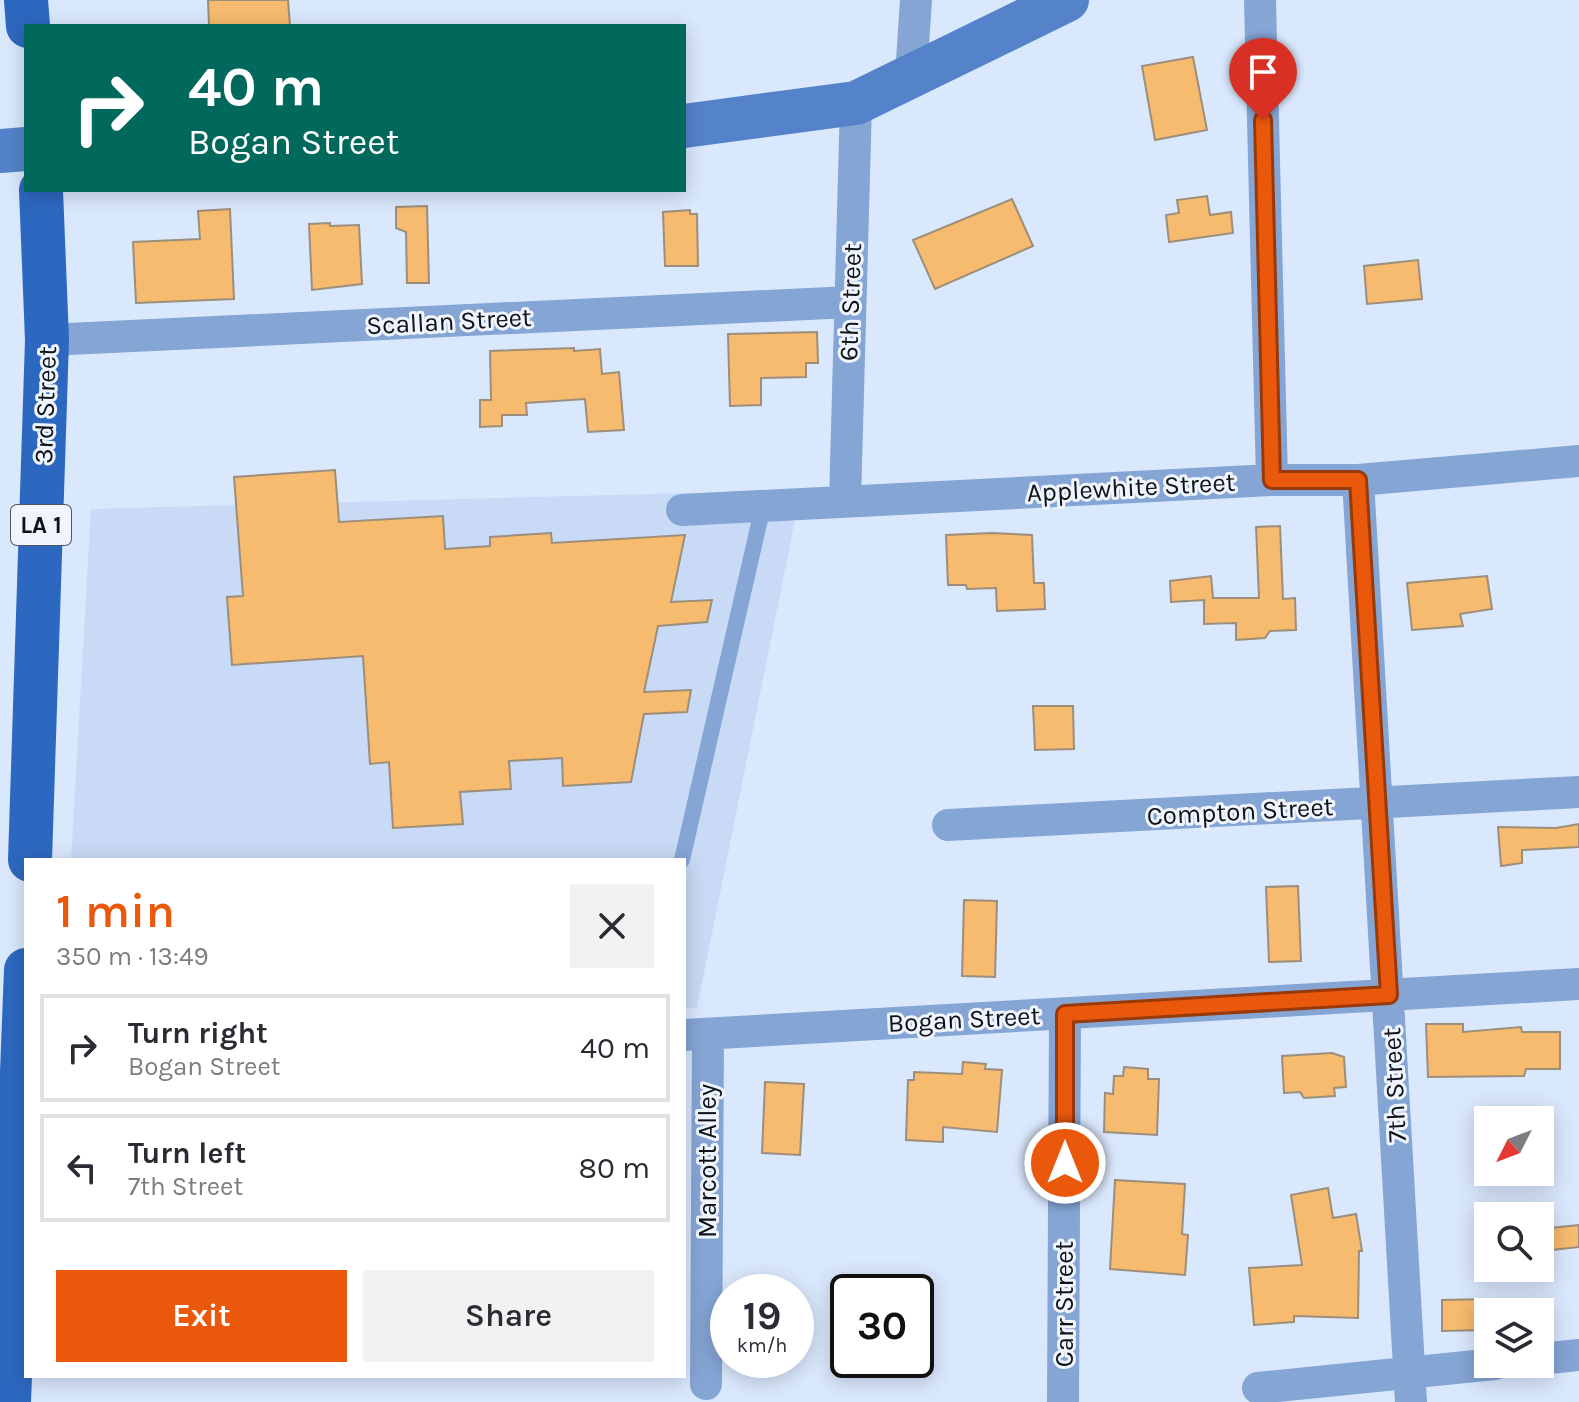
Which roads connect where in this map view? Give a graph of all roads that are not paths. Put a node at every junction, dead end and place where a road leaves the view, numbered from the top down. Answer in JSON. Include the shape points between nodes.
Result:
{"nodes":[{"id":1,"x":26,"y":0,"type":"edge"},
{"id":2,"x":916,"y":0,"type":"edge"},
{"id":3,"x":1067,"y":0,"type":"edge"},
{"id":4,"x":1260,"y":0,"type":"edge"},
{"id":5,"x":28,"y":24,"type":"edge"},
{"id":6,"x":911,"y":76,"type":"junction"},
{"id":7,"x":856,"y":103,"type":"junction"},
{"id":8,"x":686,"y":126,"type":"edge"},
{"id":9,"x":24,"y":149,"type":"edge"},
{"id":10,"x":0,"y":151,"type":"edge"},
{"id":11,"x":41,"y":192,"type":"edge"},
{"id":12,"x":850,"y":302,"type":"junction"},
{"id":13,"x":47,"y":340,"type":"junction"},
{"id":14,"x":1579,"y":461,"type":"edge"},
{"id":15,"x":1272,"y":480,"type":"junction"},
{"id":16,"x":1358,"y":480,"type":"junction"},
{"id":17,"x":845,"y":501,"type":"junction"},
{"id":18,"x":763,"y":506,"type":"junction"},
{"id":19,"x":682,"y":510,"type":"dead end"},
{"id":20,"x":1579,"y":792,"type":"edge"},
{"id":21,"x":1378,"y":805,"type":"junction"},
{"id":22,"x":948,"y":825,"type":"dead end"},
{"id":23,"x":30,"y":858,"type":"edge"},
{"id":24,"x":682,"y":858,"type":"edge"},
{"id":25,"x":1579,"y":984,"type":"edge"},
{"id":26,"x":24,"y":990,"type":"edge"},
{"id":27,"x":1389,"y":995,"type":"junction"},
{"id":28,"x":1065,"y":1014,"type":"junction"},
{"id":29,"x":696,"y":1034,"type":"edge"},
{"id":30,"x":16,"y":1071,"type":"edge"},
{"id":31,"x":1579,"y":1355,"type":"edge"},
{"id":32,"x":1554,"y":1358,"type":"edge"},
{"id":33,"x":1474,"y":1370,"type":"edge"},
{"id":34,"x":706,"y":1384,"type":"dead end"},
{"id":35,"x":1410,"y":1387,"type":"edge"},
{"id":36,"x":1258,"y":1388,"type":"dead end"},
{"id":37,"x":9,"y":1402,"type":"edge"},
{"id":38,"x":1063,"y":1402,"type":"edge"}],
"edges":[{"from":1,"to":5,"type":"main road"},
{"from":2,"to":6,"type":"street"},
{"from":3,"to":6,"type":"main road"},
{"from":4,"to":15,"type":"street"},
{"from":6,"to":7,"type":"main road"},
{"from":7,"to":8,"type":"main road"},
{"from":7,"to":12,"type":"street","name":"6th Street"},
{"from":9,"to":10,"type":"main road"},
{"from":11,"to":13,"type":"main road","name":"3rd Street","number":"LA 1"},
{"from":12,"to":13,"type":"street","name":"Scallan Street"},
{"from":12,"to":17,"type":"street","name":"6th Street"},
{"from":13,"to":23,"type":"main road","name":"3rd Street","number":"LA 1"},
{"from":14,"to":16,"type":"street","name":"Applewhite Street"},
{"from":15,"to":16,"type":"street","name":"Applewhite Street"},
{"from":15,"to":17,"type":"street","name":"Applewhite Street"},
{"from":16,"to":21,"type":"street","name":"7th Street"},
{"from":17,"to":18,"type":"street","name":"Applewhite Street"},
{"from":18,"to":19,"type":"street","name":"Applewhite Street"},
{"from":18,"to":24,"type":"lane"},
{"from":20,"to":21,"type":"street","name":"Compton Street"},
{"from":21,"to":22,"type":"street","name":"Compton Street"},
{"from":21,"to":27,"type":"street","name":"7th Street"},
{"from":25,"to":27,"type":"street","name":"Bogan Street"},
{"from":26,"to":30,"type":"main road"},
{"from":27,"to":28,"type":"street","name":"Bogan Street"},
{"from":27,"to":35,"type":"street","name":"7th Street"},
{"from":28,"to":29,"type":"street","name":"Bogan Street"},
{"from":28,"to":38,"type":"street","name":"Carr Street"},
{"from":29,"to":34,"type":"street","name":"Marcott Alley"},
{"from":30,"to":37,"type":"main road"},
{"from":31,"to":32,"type":"street"},
{"from":33,"to":35,"type":"street"},
{"from":35,"to":36,"type":"street"}]}
